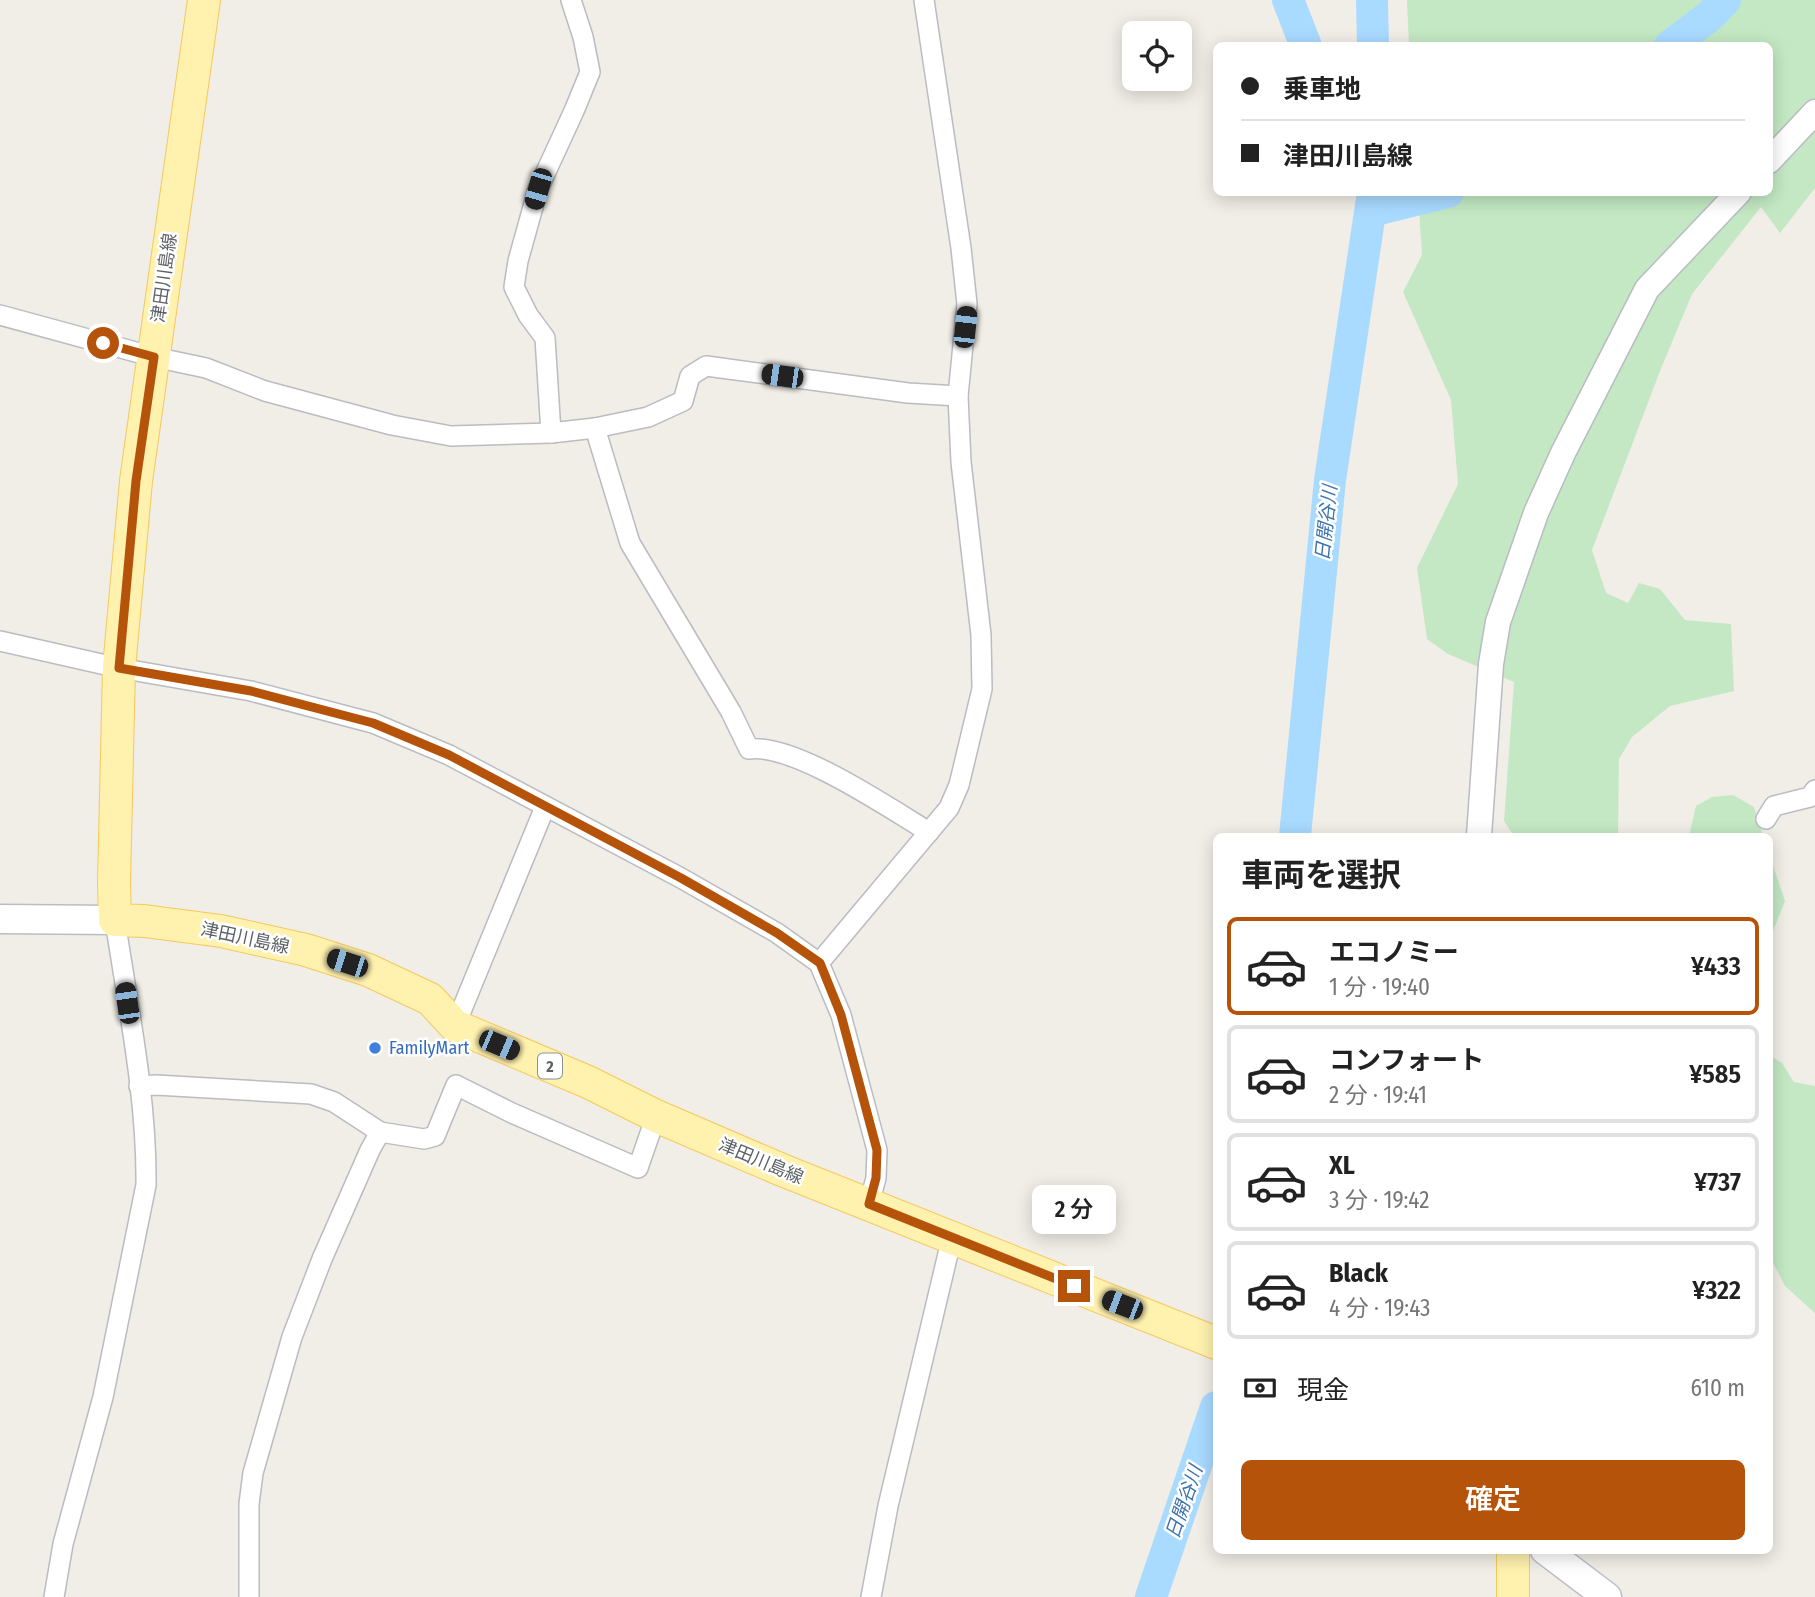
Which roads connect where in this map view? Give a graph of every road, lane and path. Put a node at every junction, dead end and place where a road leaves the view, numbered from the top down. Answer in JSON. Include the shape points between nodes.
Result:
{"nodes":[{"id":1,"x":204,"y":0,"type":"edge"},
{"id":2,"x":571,"y":0,"type":"edge"},
{"id":3,"x":924,"y":0,"type":"edge"},
{"id":4,"x":1815,"y":113,"type":"edge"},
{"id":5,"x":1773,"y":157,"type":"edge"},
{"id":6,"x":1736,"y":196,"type":"edge"},
{"id":7,"x":0,"y":315,"type":"edge"},
{"id":8,"x":154,"y":357,"type":"junction"},
{"id":9,"x":958,"y":397,"type":"junction"},
{"id":10,"x":595,"y":428,"type":"junction"},
{"id":11,"x":551,"y":433,"type":"junction"},
{"id":12,"x":0,"y":641,"type":"edge"},
{"id":13,"x":119,"y":668,"type":"junction"},
{"id":14,"x":1815,"y":790,"type":"edge"},
{"id":15,"x":545,"y":807,"type":"junction"},
{"id":16,"x":1766,"y":819,"type":"dead end"},
{"id":17,"x":929,"y":832,"type":"junction"},
{"id":18,"x":1479,"y":833,"type":"edge"},
{"id":19,"x":0,"y":919,"type":"edge"},
{"id":20,"x":115,"y":920,"type":"junction"},
{"id":21,"x":820,"y":963,"type":"junction"},
{"id":22,"x":455,"y":1026,"type":"junction"},
{"id":23,"x":139,"y":1086,"type":"junction"},
{"id":24,"x":656,"y":1116,"type":"junction"},
{"id":25,"x":380,"y":1132,"type":"junction"},
{"id":26,"x":869,"y":1204,"type":"junction"},
{"id":27,"x":965,"y":1243,"type":"junction"},
{"id":28,"x":1213,"y":1342,"type":"edge"},
{"id":29,"x":1513,"y":1554,"type":"edge"},
{"id":30,"x":1550,"y":1554,"type":"edge"},
{"id":31,"x":54,"y":1597,"type":"edge"},
{"id":32,"x":249,"y":1597,"type":"edge"},
{"id":33,"x":871,"y":1597,"type":"edge"},
{"id":34,"x":1513,"y":1597,"type":"edge"},
{"id":35,"x":1607,"y":1597,"type":"edge"}],
"edges":[{"from":1,"to":8,"type":"main road","name":"津田川島線"},
{"from":2,"to":11,"type":"street","via":[[590,72],[538,189],[514,287],[545,338]]},
{"from":3,"to":9,"type":"street","via":[[967,303]]},
{"from":4,"to":5,"type":"street"},
{"from":6,"to":18,"type":"street","via":[[1647,289],[1536,513],[1498,622]]},
{"from":7,"to":8,"type":"street"},
{"from":8,"to":11,"type":"street","via":[[206,368],[265,391],[392,425],[451,436]]},
{"from":8,"to":13,"type":"main road","name":"津田川島線","via":[[136,481]]},
{"from":9,"to":10,"type":"street","via":[[706,366],[690,376],[683,401],[648,417]]},
{"from":9,"to":17,"type":"street","via":[[982,689],[959,785],[949,808]]},
{"from":10,"to":11,"type":"street"},
{"from":10,"to":17,"type":"street","via":[[630,543],[749,749],[761,747],[841,779]]},
{"from":12,"to":13,"type":"street"},
{"from":13,"to":15,"type":"street","via":[[251,691],[373,723],[449,755]]},
{"from":13,"to":20,"type":"main road","name":"津田川島線"},
{"from":14,"to":16,"type":"street","via":[[1810,797],[1773,806]]},
{"from":15,"to":21,"type":"street","via":[[681,878]]},
{"from":15,"to":22,"type":"street"},
{"from":17,"to":21,"type":"street"},
{"from":19,"to":20,"type":"main road"},
{"from":20,"to":22,"type":"main road","name":"津田川島線","number":"2","via":[[221,930],[318,954],[368,970],[430,999]]},
{"from":20,"to":23,"type":"street"},
{"from":21,"to":26,"type":"street","via":[[841,1015],[877,1150]]},
{"from":22,"to":24,"type":"main road","name":"津田川島線","number":"2"},
{"from":23,"to":25,"type":"street","via":[[312,1094],[334,1102]]},
{"from":23,"to":31,"type":"street","via":[[146,1185],[103,1397],[63,1544]]},
{"from":24,"to":25,"type":"street","via":[[638,1168],[456,1085],[435,1136],[424,1139]]},
{"from":24,"to":26,"type":"main road","name":"津田川島線","number":"2"},
{"from":25,"to":32,"type":"street","via":[[292,1337],[253,1473]]},
{"from":26,"to":27,"type":"main road","name":"津田川島線","number":"2"},
{"from":27,"to":28,"type":"main road","name":"津田川島線","number":"2"},
{"from":27,"to":33,"type":"street","via":[[888,1506]]},
{"from":29,"to":34,"type":"main road"},
{"from":30,"to":35,"type":"main road"}]}
